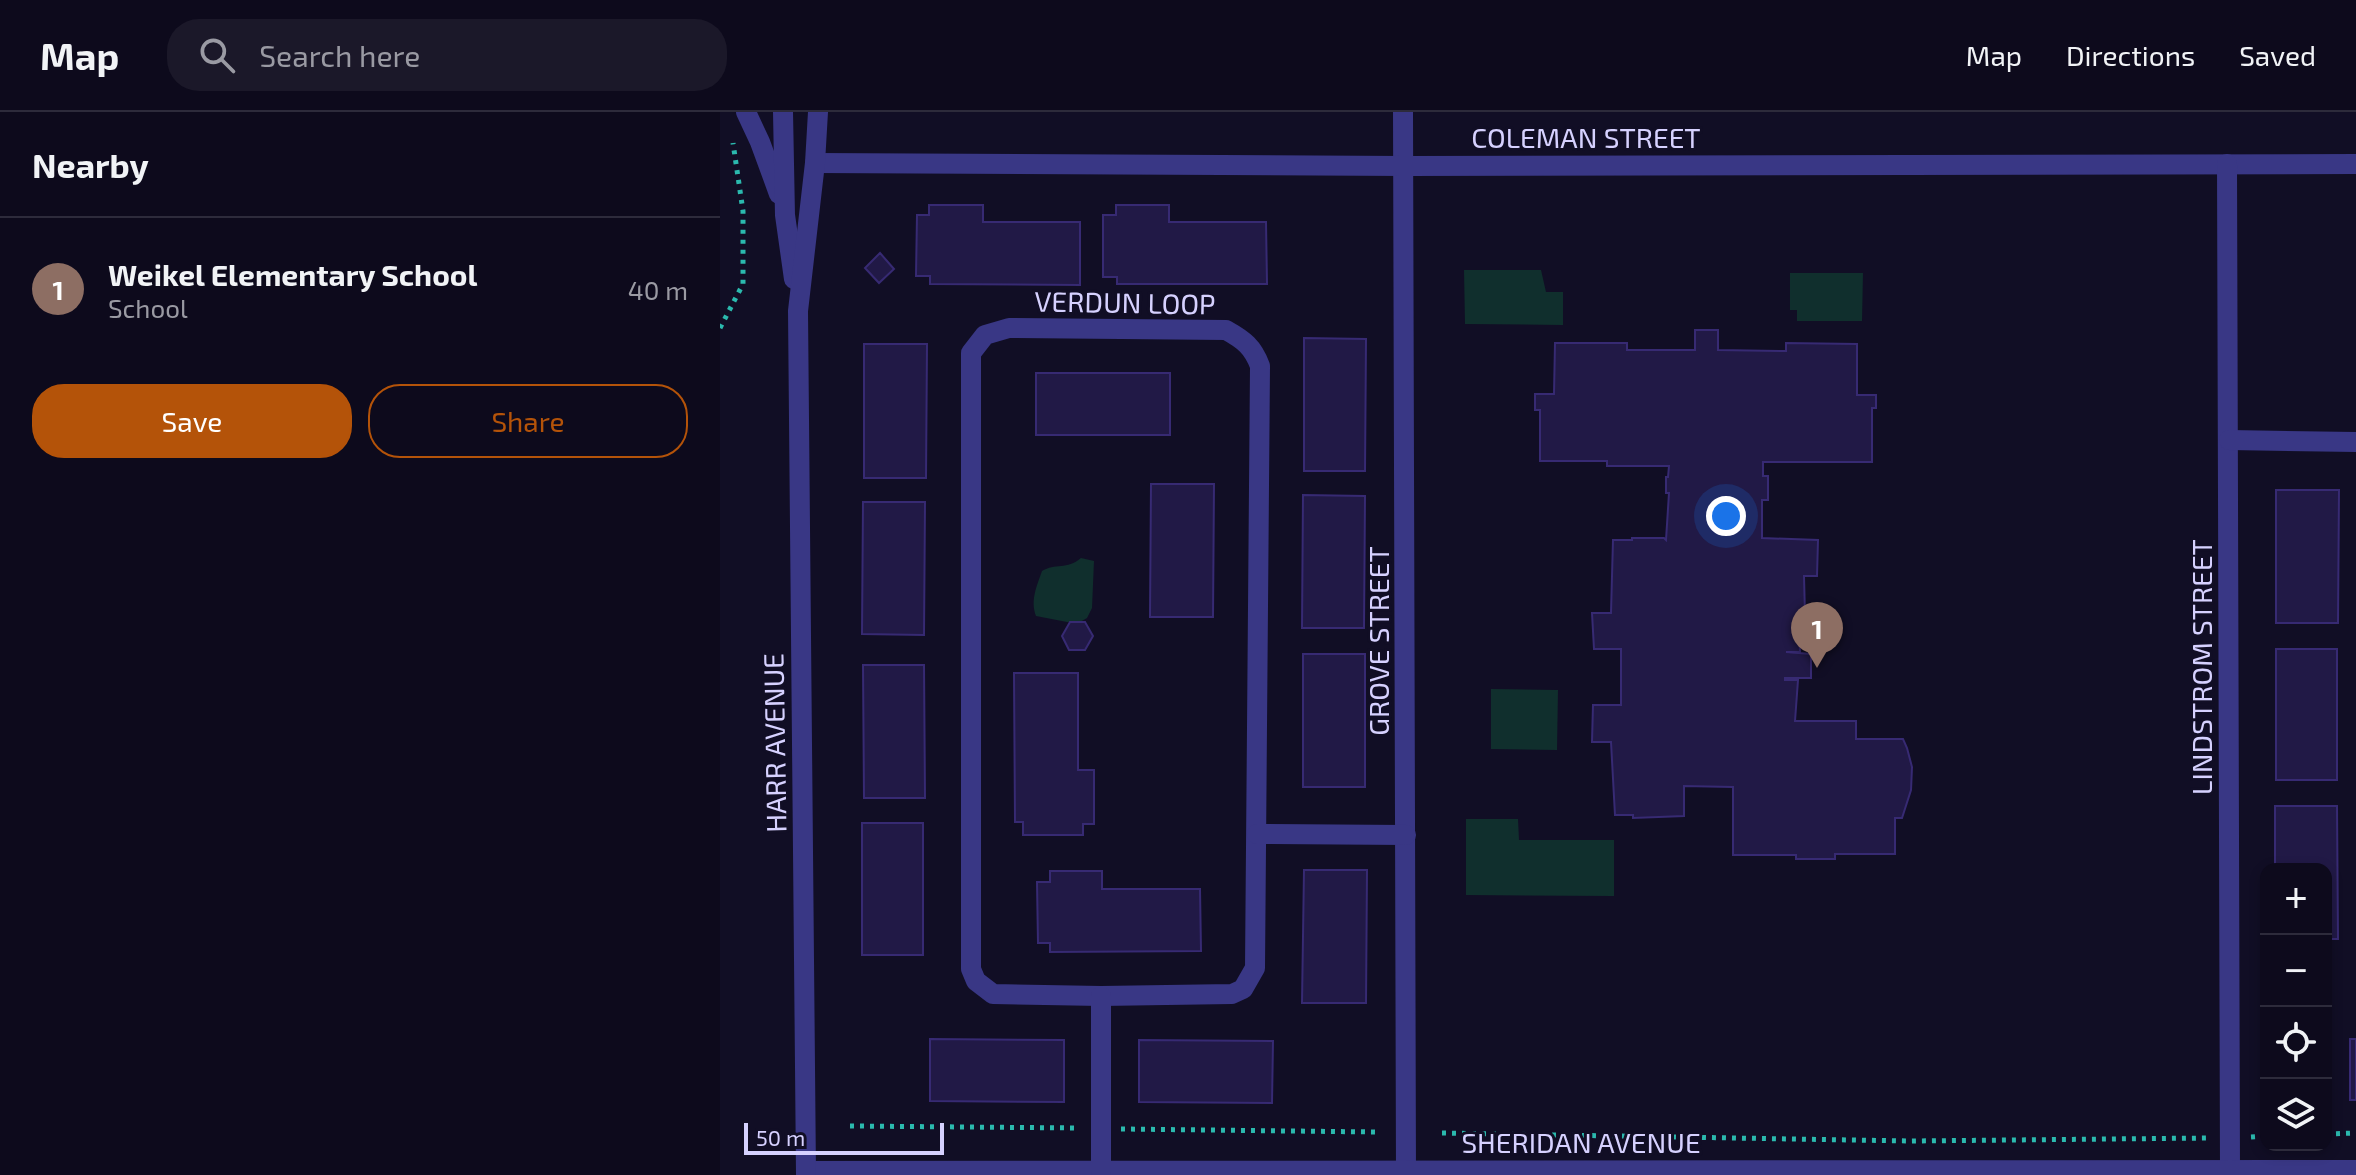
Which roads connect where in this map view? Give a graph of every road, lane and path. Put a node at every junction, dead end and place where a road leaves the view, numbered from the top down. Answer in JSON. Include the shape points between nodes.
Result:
{"nodes":[{"id":1,"x":746,"y":112,"type":"edge"},
{"id":2,"x":783,"y":112,"type":"edge"},
{"id":3,"x":818,"y":112,"type":"edge"},
{"id":4,"x":1403,"y":112,"type":"edge"},
{"id":5,"x":731,"y":135,"type":"dead end"},
{"id":6,"x":815,"y":163,"type":"junction"},
{"id":7,"x":2227,"y":164,"type":"junction"},
{"id":8,"x":2356,"y":164,"type":"edge"},
{"id":9,"x":1405,"y":166,"type":"junction"},
{"id":10,"x":785,"y":215,"type":"junction"},
{"id":11,"x":798,"y":311,"type":"junction"},
{"id":12,"x":720,"y":328,"type":"edge"},
{"id":13,"x":2229,"y":440,"type":"junction"},
{"id":14,"x":2356,"y":442,"type":"edge"},
{"id":15,"x":1257,"y":834,"type":"junction"},
{"id":16,"x":1406,"y":835,"type":"junction"},
{"id":17,"x":1101,"y":996,"type":"junction"},
{"id":18,"x":1442,"y":1133,"type":"dead end"},
{"id":19,"x":2356,"y":1133,"type":"edge"},
{"id":20,"x":2332,"y":1134,"type":"edge"},
{"id":21,"x":2260,"y":1136,"type":"edge"},
{"id":22,"x":2230,"y":1138,"type":"junction"},
{"id":23,"x":2230,"y":1170,"type":"junction"},
{"id":24,"x":2356,"y":1170,"type":"edge"},
{"id":25,"x":1101,"y":1172,"type":"junction"},
{"id":26,"x":806,"y":1173,"type":"edge"},
{"id":27,"x":1406,"y":1173,"type":"edge"}],
"edges":[{"from":1,"to":10,"type":"street"},
{"from":2,"to":10,"type":"street","name":"HARR AVENUE"},
{"from":3,"to":6,"type":"street","name":"HARR AVENUE"},
{"from":4,"to":9,"type":"street","name":"GROVE STREET"},
{"from":5,"to":12,"type":"path","via":[[743,211],[743,284]]},
{"from":6,"to":9,"type":"street","name":"COLEMAN STREET"},
{"from":6,"to":11,"type":"street","name":"HARR AVENUE"},
{"from":7,"to":8,"type":"street","name":"COLEMAN STREET"},
{"from":7,"to":9,"type":"street","name":"COLEMAN STREET"},
{"from":7,"to":13,"type":"street","name":"LINDSTROM STREET"},
{"from":9,"to":16,"type":"street","name":"GROVE STREET"},
{"from":10,"to":11,"type":"street","name":"HARR AVENUE"},
{"from":11,"to":26,"type":"street","name":"HARR AVENUE"},
{"from":13,"to":14,"type":"street"},
{"from":13,"to":22,"type":"street","name":"LINDSTROM STREET"},
{"from":15,"to":16,"type":"street"},
{"from":15,"to":17,"type":"street","name":"VERDUN LOOP","via":[[1255,968],[1243,989],[1232,994]]},
{"from":15,"to":17,"type":"street","name":"VERDUN LOOP","via":[[1260,366],[1254,351],[1226,330],[1009,328],[985,335],[971,353],[971,969],[976,981],[993,994]]},
{"from":16,"to":27,"type":"street","name":"GROVE STREET"},
{"from":17,"to":25,"type":"street"},
{"from":18,"to":22,"type":"path","via":[[1910,1141]]},
{"from":19,"to":20,"type":"path"},
{"from":21,"to":22,"type":"path"},
{"from":22,"to":23,"type":"street","name":"LINDSTROM STREET"},
{"from":23,"to":24,"type":"street","name":"SHERIDAN AVENUE"},
{"from":23,"to":27,"type":"street","name":"SHERIDAN AVENUE"},
{"from":25,"to":26,"type":"street","name":"SHERIDAN AVENUE"},
{"from":25,"to":27,"type":"street","name":"SHERIDAN AVENUE"}]}
